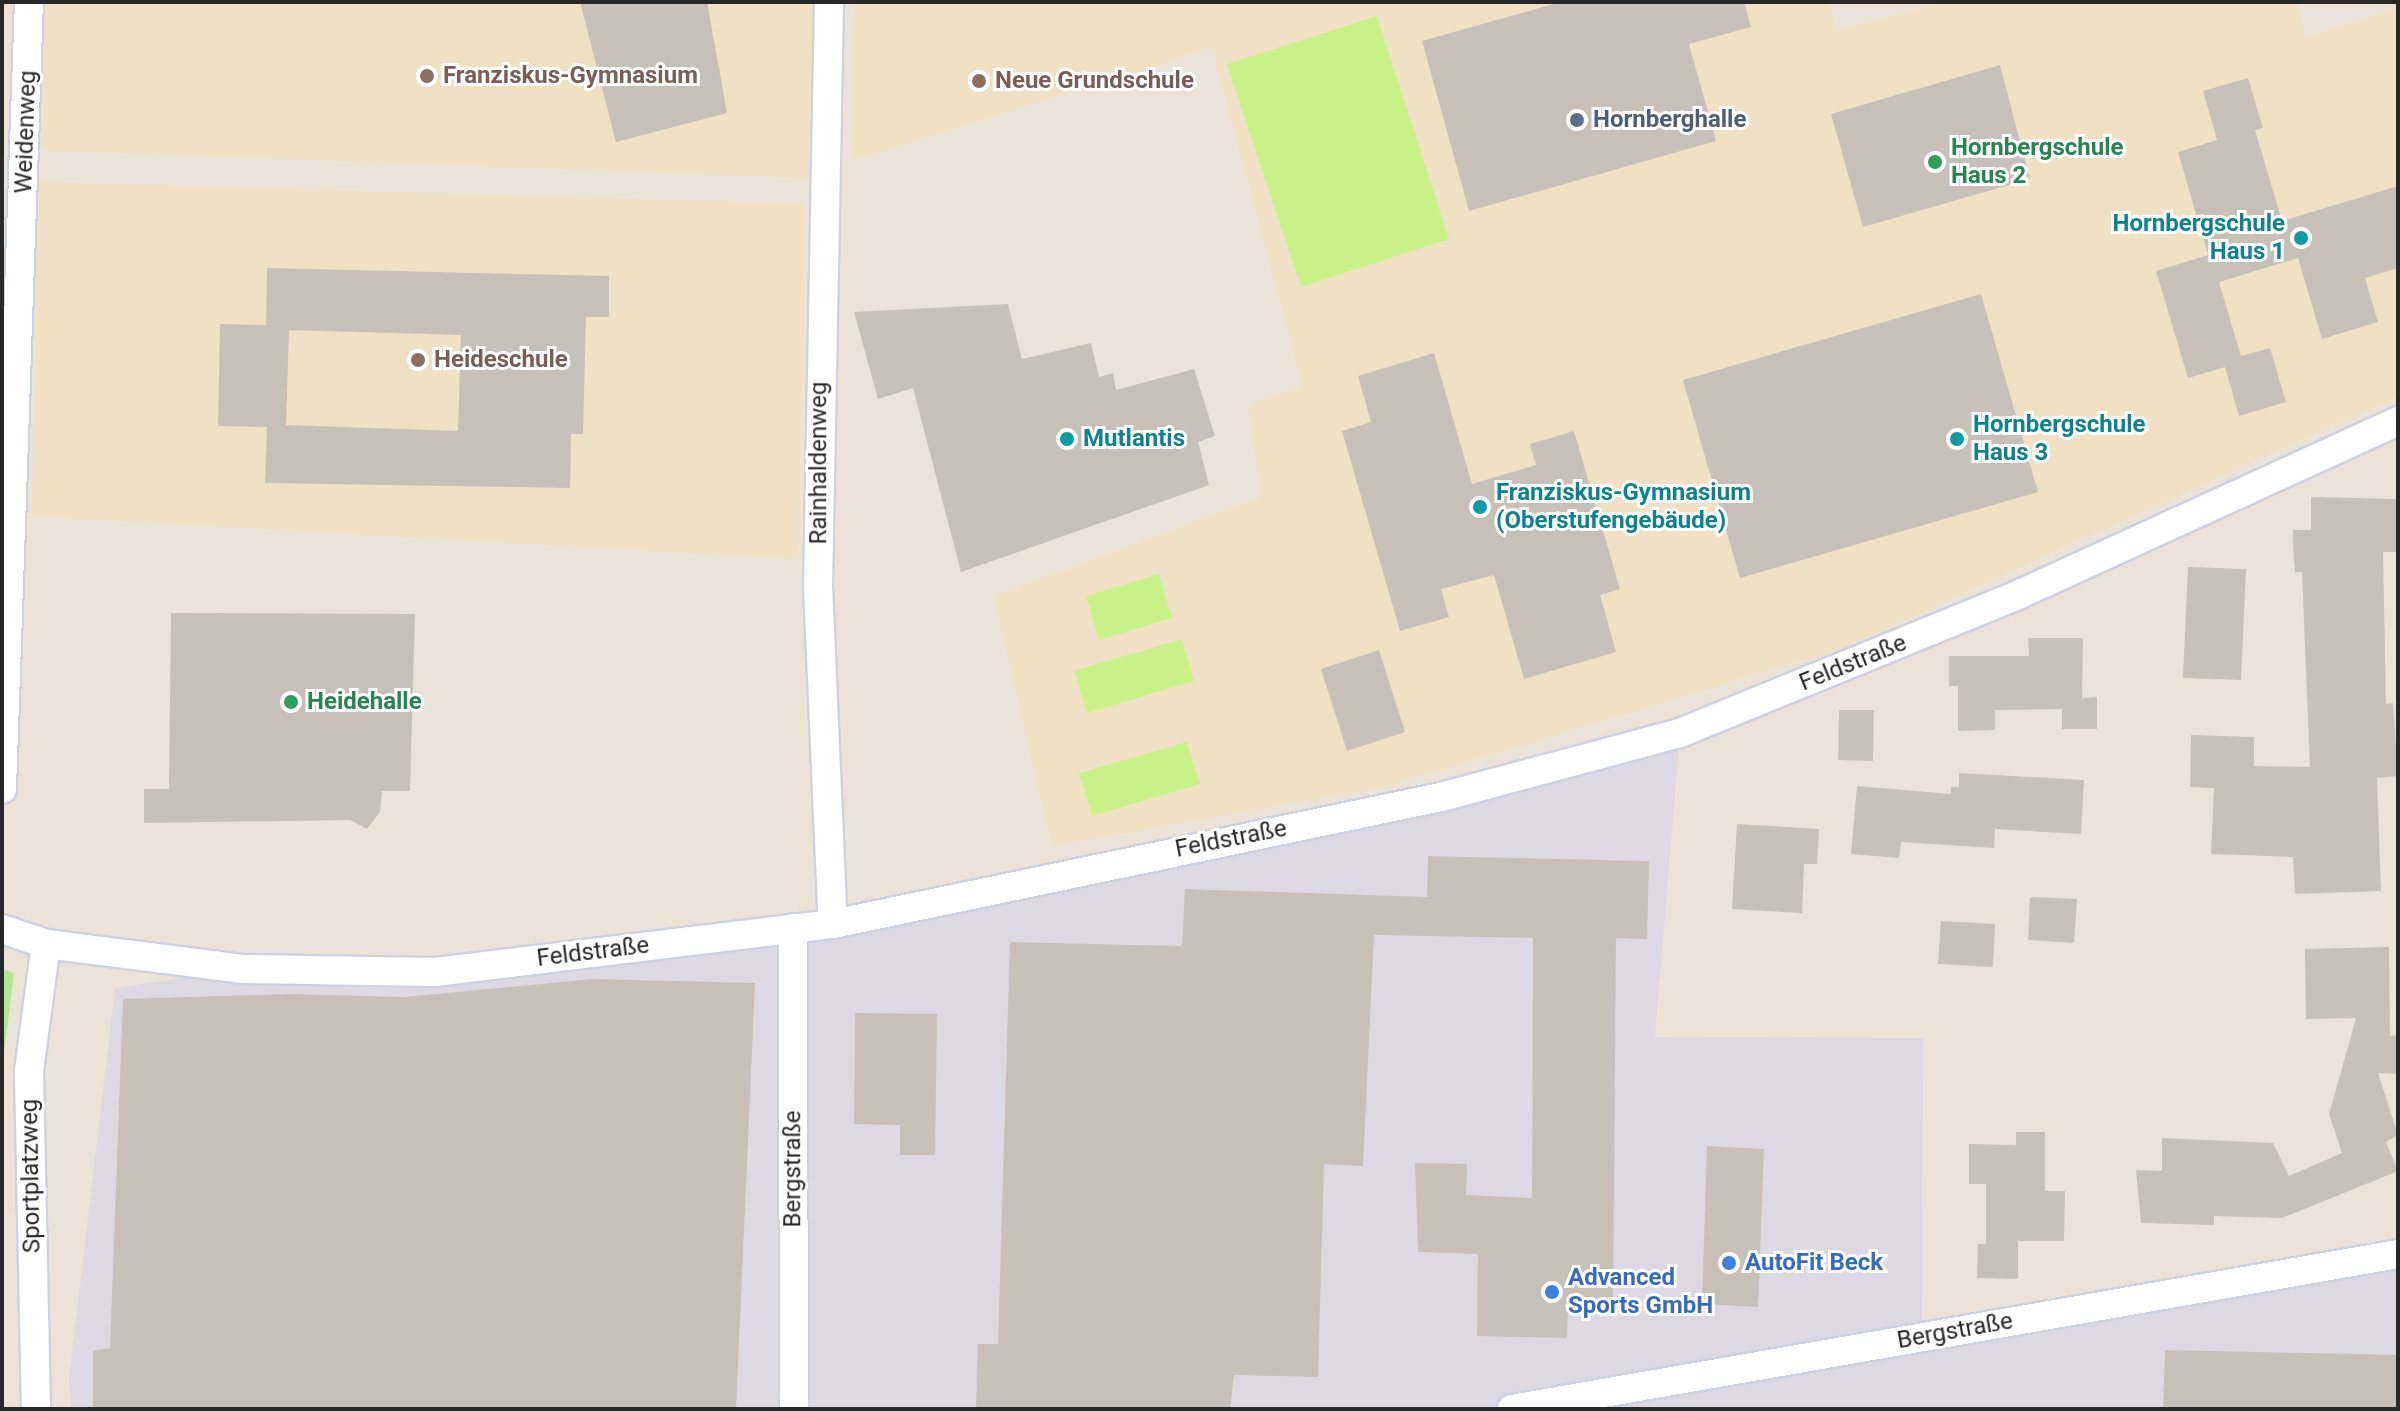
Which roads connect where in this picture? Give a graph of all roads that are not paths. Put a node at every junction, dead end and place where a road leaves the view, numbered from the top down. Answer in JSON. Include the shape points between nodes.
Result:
{"nodes":[{"id":1,"x":29,"y":2,"type":"edge"},
{"id":2,"x":829,"y":2,"type":"edge"},
{"id":3,"x":2398,"y":421,"type":"edge"},
{"id":4,"x":2,"y":789,"type":"edge"},
{"id":5,"x":833,"y":924,"type":"junction"},
{"id":6,"x":793,"y":928,"type":"junction"},
{"id":7,"x":2,"y":929,"type":"edge"},
{"id":8,"x":46,"y":944,"type":"junction"},
{"id":9,"x":2398,"y":1254,"type":"edge"},
{"id":10,"x":36,"y":1409,"type":"edge"},
{"id":11,"x":794,"y":1409,"type":"edge"},
{"id":12,"x":1512,"y":1409,"type":"edge"}],
"edges":[{"from":1,"to":4,"type":"street","name":"Weidenweg"},
{"from":2,"to":5,"type":"street","name":"Rainhaldenweg","via":[[818,586]]},
{"from":3,"to":5,"type":"street","name":"Feldstraße","via":[[2018,595],[1680,733],[1441,797]]},
{"from":5,"to":6,"type":"street","name":"Feldstraße"},
{"from":6,"to":8,"type":"street","name":"Feldstraße","via":[[435,972],[244,969]]},
{"from":6,"to":11,"type":"street","name":"Bergstraße"},
{"from":7,"to":8,"type":"street","name":"Feldstraße"},
{"from":8,"to":10,"type":"street","name":"Sportplatzweg","via":[[29,1071]]},
{"from":9,"to":12,"type":"street","name":"Bergstraße"}]}
